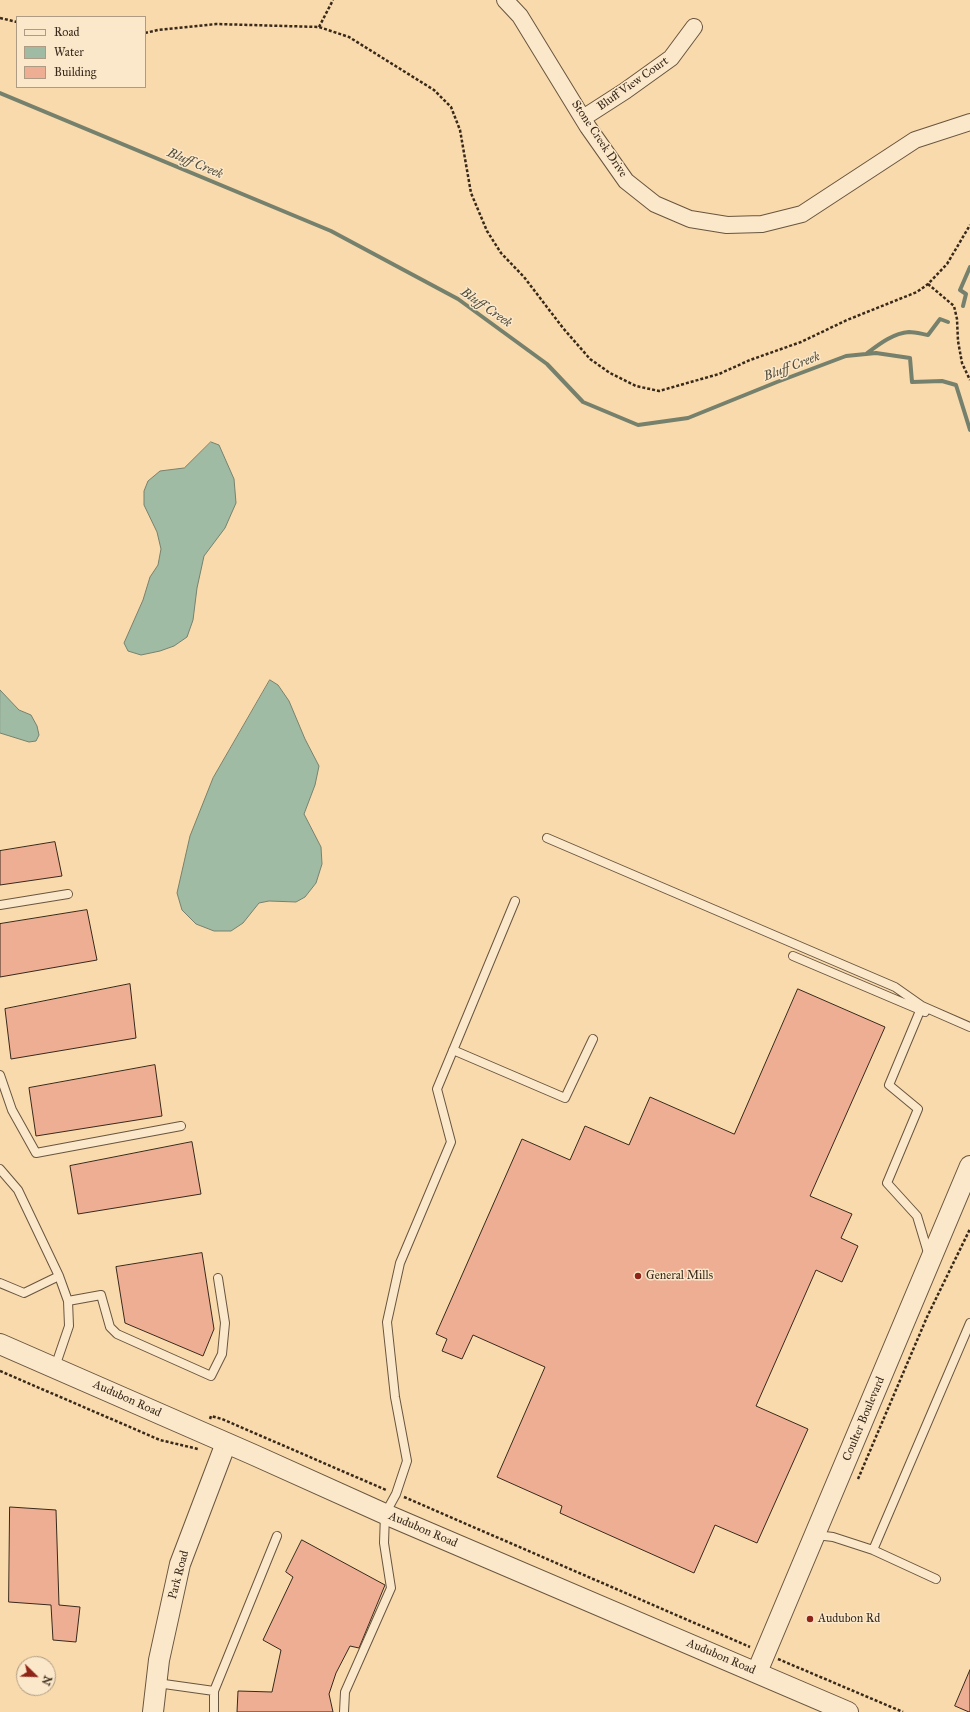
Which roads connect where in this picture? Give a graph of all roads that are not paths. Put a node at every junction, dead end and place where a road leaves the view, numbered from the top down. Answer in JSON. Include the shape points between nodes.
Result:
{"nodes":[{"id":1,"x":505,"y":0,"type":"edge"},
{"id":2,"x":694,"y":27,"type":"dead end"},
{"id":3,"x":583,"y":118,"type":"junction"},
{"id":4,"x":970,"y":122,"type":"edge"},
{"id":5,"x":547,"y":838,"type":"dead end"},
{"id":6,"x":68,"y":894,"type":"dead end"},
{"id":7,"x":515,"y":901,"type":"dead end"},
{"id":8,"x":0,"y":905,"type":"edge"},
{"id":9,"x":793,"y":956,"type":"dead end"},
{"id":10,"x":921,"y":1008,"type":"junction"},
{"id":11,"x":970,"y":1027,"type":"edge"},
{"id":12,"x":970,"y":1032,"type":"edge"},
{"id":13,"x":593,"y":1039,"type":"dead end"},
{"id":14,"x":453,"y":1050,"type":"junction"},
{"id":15,"x":0,"y":1075,"type":"edge"},
{"id":16,"x":181,"y":1126,"type":"dead end"},
{"id":17,"x":970,"y":1166,"type":"edge"},
{"id":18,"x":0,"y":1169,"type":"edge"},
{"id":19,"x":930,"y":1260,"type":"junction"},
{"id":20,"x":59,"y":1276,"type":"junction"},
{"id":21,"x":218,"y":1278,"type":"dead end"},
{"id":22,"x":0,"y":1283,"type":"edge"},
{"id":23,"x":68,"y":1301,"type":"junction"},
{"id":24,"x":970,"y":1323,"type":"edge"},
{"id":25,"x":0,"y":1344,"type":"edge"},
{"id":26,"x":55,"y":1367,"type":"junction"},
{"id":27,"x":226,"y":1443,"type":"junction"},
{"id":28,"x":385,"y":1514,"type":"junction"},
{"id":29,"x":816,"y":1535,"type":"junction"},
{"id":30,"x":277,"y":1536,"type":"dead end"},
{"id":31,"x":873,"y":1550,"type":"junction"},
{"id":32,"x":936,"y":1579,"type":"dead end"},
{"id":33,"x":757,"y":1672,"type":"junction"},
{"id":34,"x":157,"y":1683,"type":"junction"},
{"id":35,"x":214,"y":1691,"type":"junction"},
{"id":36,"x":154,"y":1712,"type":"edge"},
{"id":37,"x":214,"y":1712,"type":"edge"},
{"id":38,"x":344,"y":1712,"type":"edge"},
{"id":39,"x":848,"y":1712,"type":"edge"}],
"edges":[{"from":1,"to":3,"type":"street","name":"Stone Creek Drive","via":[[520,16]]},
{"from":2,"to":3,"type":"street","name":"Bluff View Court","via":[[671,58]]},
{"from":3,"to":4,"type":"street","name":"Stone Creek Drive","via":[[626,181],[655,204],[690,219],[727,225],[762,224],[802,214],[915,140]]},
{"from":5,"to":10,"type":"lane","via":[[896,987]]},
{"from":6,"to":8,"type":"lane"},
{"from":7,"to":14,"type":"lane"},
{"from":9,"to":10,"type":"lane"},
{"from":10,"to":11,"type":"lane"},
{"from":10,"to":12,"type":"lane"},
{"from":10,"to":19,"type":"lane","via":[[889,1085],[918,1109],[887,1184],[917,1216]]},
{"from":13,"to":14,"type":"lane","via":[[565,1098]]},
{"from":14,"to":28,"type":"lane","via":[[437,1089],[451,1142],[400,1263],[387,1322],[395,1397],[407,1461],[396,1494]]},
{"from":15,"to":16,"type":"lane","via":[[12,1110],[36,1153]]},
{"from":17,"to":19,"type":"street","name":"Coulter Boulevard"},
{"from":18,"to":20,"type":"lane","via":[[18,1190]]},
{"from":19,"to":29,"type":"street","name":"Coulter Boulevard"},
{"from":20,"to":22,"type":"lane","via":[[24,1293]]},
{"from":20,"to":23,"type":"lane"},
{"from":21,"to":23,"type":"lane","via":[[225,1323],[222,1354],[211,1376],[117,1334],[110,1327],[100,1295]]},
{"from":23,"to":26,"type":"lane","via":[[69,1326]]},
{"from":24,"to":31,"type":"lane"},
{"from":25,"to":26,"type":"street","name":"Audubon Road"},
{"from":26,"to":27,"type":"street","name":"Audubon Road"},
{"from":27,"to":28,"type":"street","name":"Audubon Road"},
{"from":27,"to":34,"type":"street","name":"Park Road","via":[[180,1564],[159,1660]]},
{"from":28,"to":33,"type":"street","name":"Audubon Road"},
{"from":28,"to":38,"type":"lane","via":[[384,1543],[391,1588],[345,1692]]},
{"from":29,"to":31,"type":"lane","via":[[833,1537]]},
{"from":29,"to":33,"type":"street","name":"Coulter Boulevard"},
{"from":30,"to":35,"type":"lane"},
{"from":31,"to":32,"type":"lane"},
{"from":33,"to":39,"type":"street","name":"Audubon Road"},
{"from":34,"to":35,"type":"lane"},
{"from":34,"to":36,"type":"street","name":"Park Road"},
{"from":35,"to":37,"type":"lane"}]}
